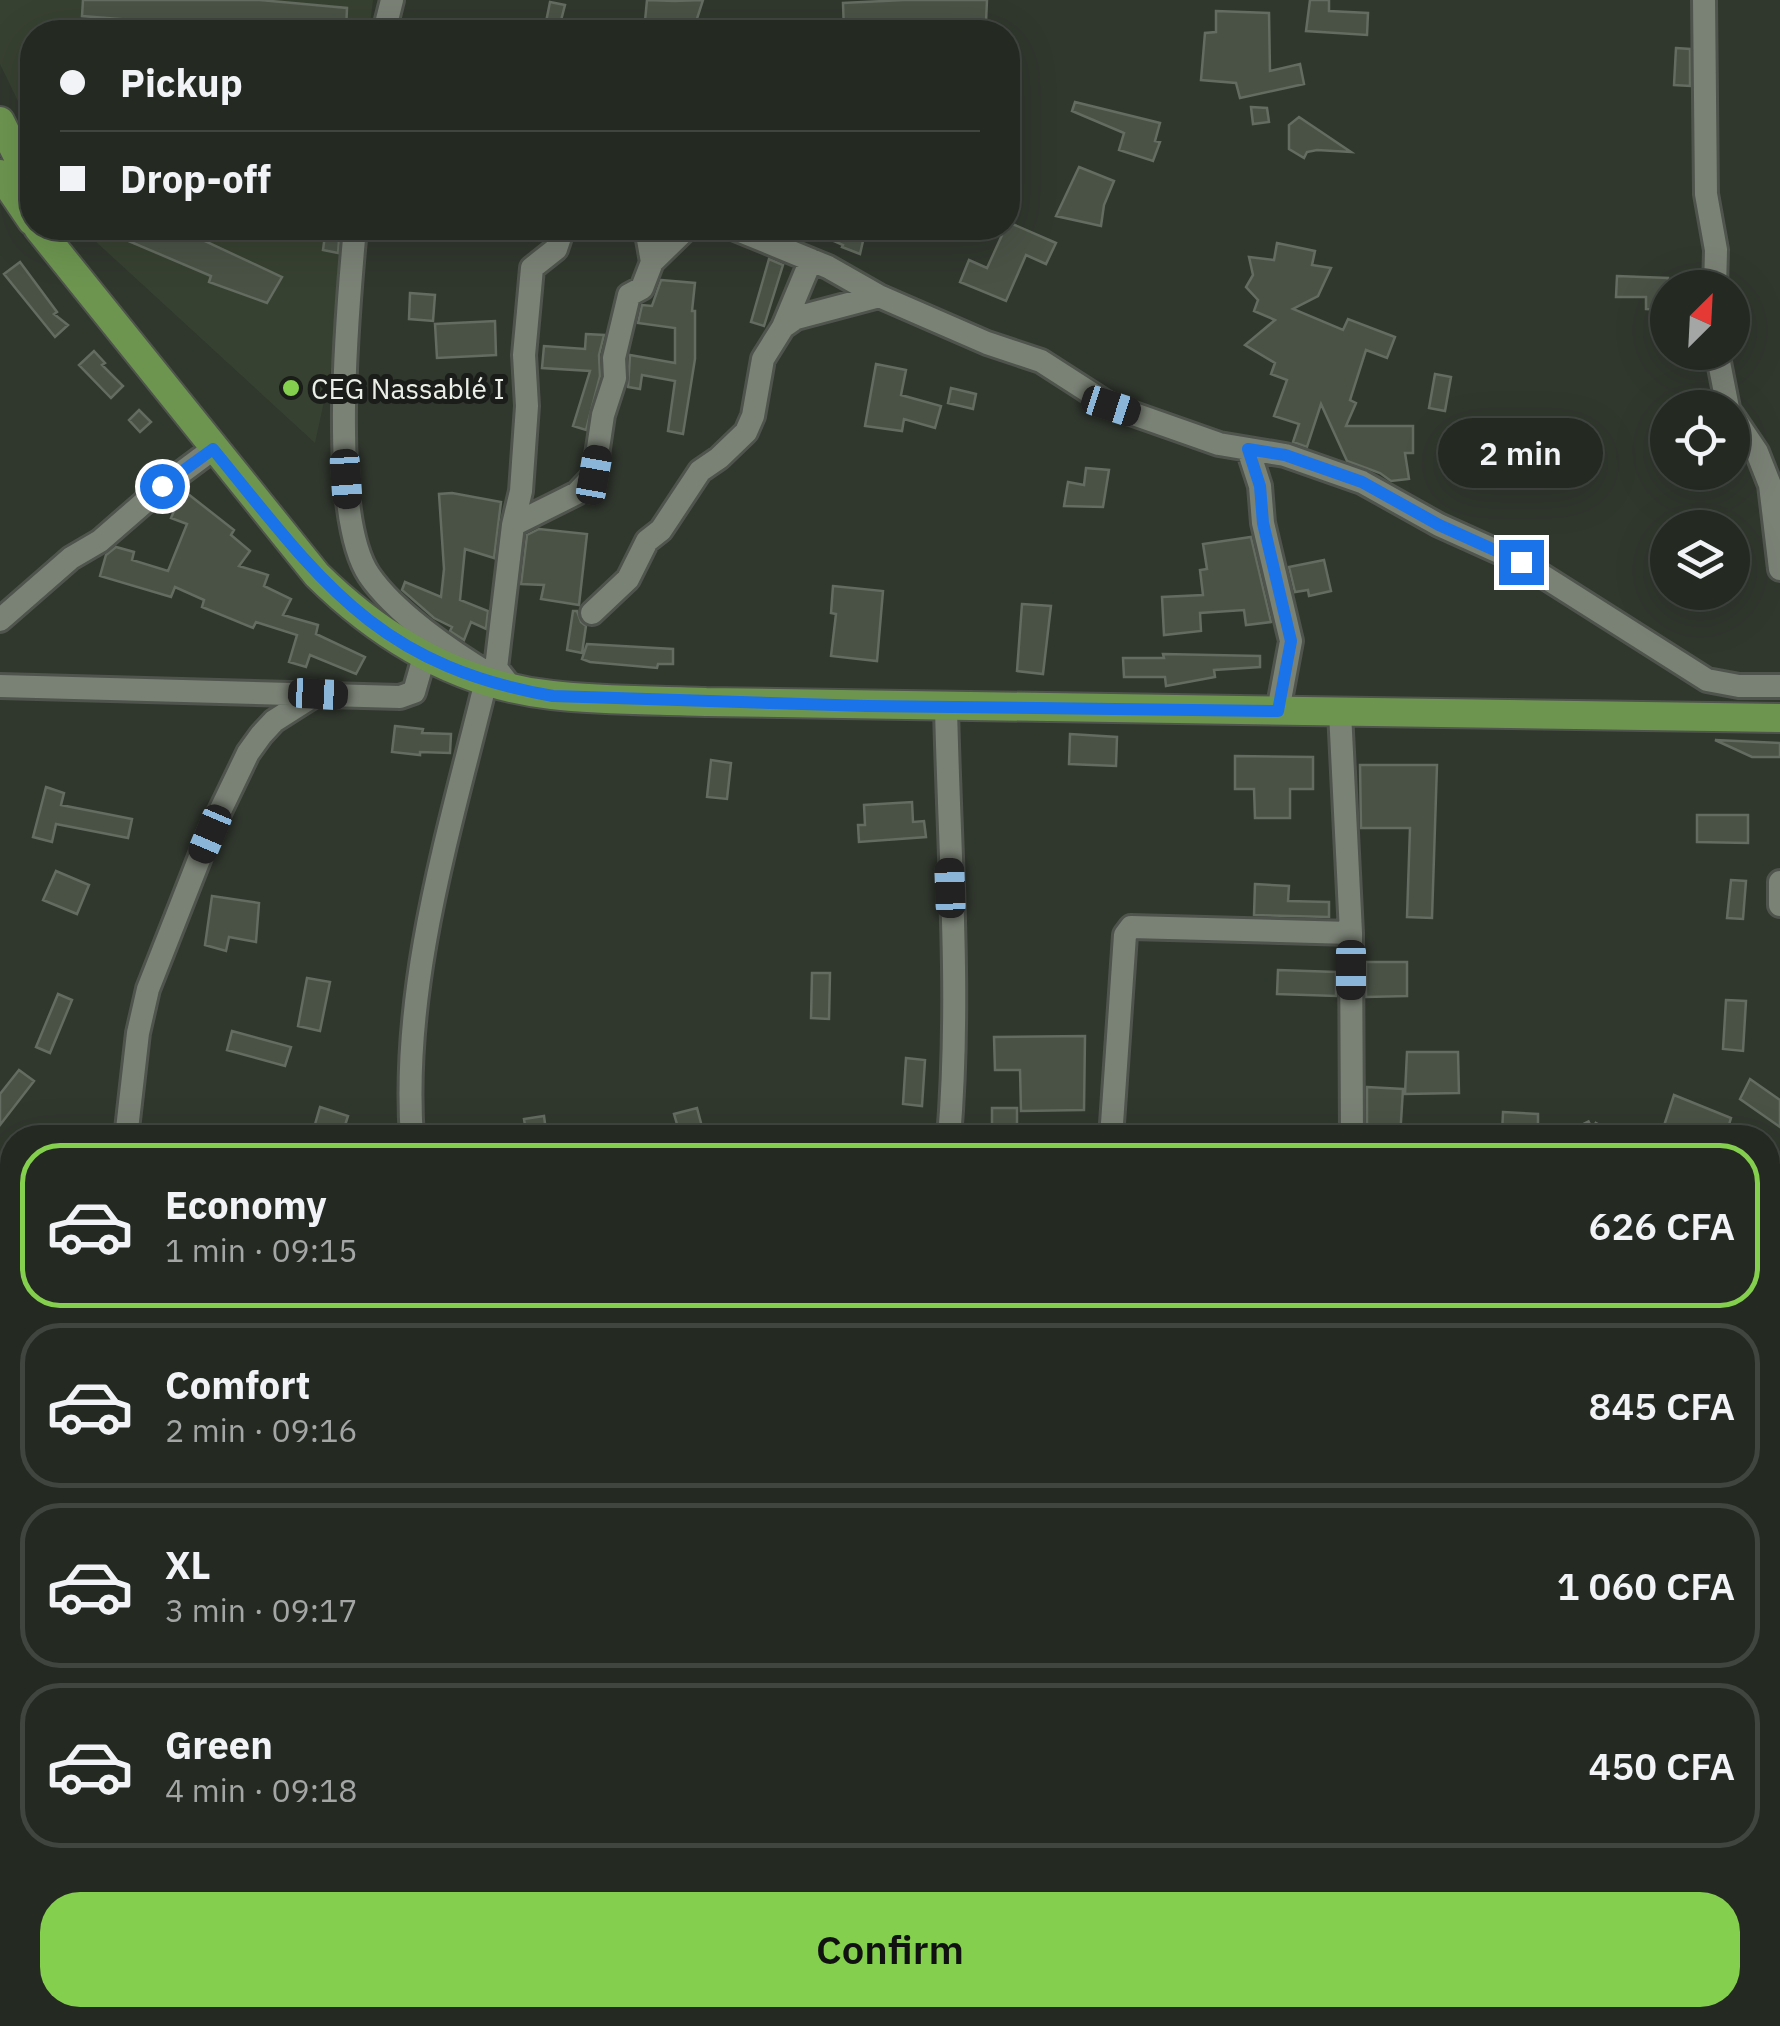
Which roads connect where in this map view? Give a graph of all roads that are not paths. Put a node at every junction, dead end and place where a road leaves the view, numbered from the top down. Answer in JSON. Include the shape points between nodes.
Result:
{"nodes":[{"id":1,"x":1704,"y":0,"type":"edge"},
{"id":2,"x":0,"y":121,"type":"edge"},
{"id":3,"x":20,"y":161,"type":"edge"},
{"id":4,"x":0,"y":174,"type":"edge"},
{"id":5,"x":20,"y":203,"type":"edge"},
{"id":6,"x":47,"y":240,"type":"edge"},
{"id":7,"x":61,"y":240,"type":"edge"},
{"id":8,"x":354,"y":240,"type":"edge"},
{"id":9,"x":559,"y":240,"type":"edge"},
{"id":10,"x":648,"y":240,"type":"edge"},
{"id":11,"x":675,"y":240,"type":"edge"},
{"id":12,"x":762,"y":240,"type":"edge"},
{"id":13,"x":811,"y":260,"type":"junction"},
{"id":14,"x":652,"y":262,"type":"junction"},
{"id":15,"x":1715,"y":270,"type":"edge"},
{"id":16,"x":83,"y":287,"type":"junction"},
{"id":17,"x":879,"y":296,"type":"junction"},
{"id":18,"x":783,"y":327,"type":"junction"},
{"id":19,"x":1750,"y":442,"type":"edge"},
{"id":20,"x":213,"y":449,"type":"junction"},
{"id":21,"x":1248,"y":449,"type":"junction"},
{"id":22,"x":514,"y":524,"type":"junction"},
{"id":23,"x":1780,"y":569,"type":"edge"},
{"id":24,"x":592,"y":613,"type":"dead end"},
{"id":25,"x":0,"y":620,"type":"edge"},
{"id":26,"x":424,"y":657,"type":"junction"},
{"id":27,"x":499,"y":685,"type":"junction"},
{"id":28,"x":0,"y":686,"type":"edge"},
{"id":29,"x":1780,"y":686,"type":"edge"},
{"id":30,"x":318,"y":694,"type":"junction"},
{"id":31,"x":946,"y":707,"type":"junction"},
{"id":32,"x":1278,"y":711,"type":"junction"},
{"id":33,"x":1340,"y":712,"type":"junction"},
{"id":34,"x":1780,"y":718,"type":"edge"},
{"id":35,"x":1780,"y":882,"type":"edge"},
{"id":36,"x":1780,"y":905,"type":"edge"},
{"id":37,"x":1351,"y":933,"type":"junction"},
{"id":38,"x":127,"y":1125,"type":"edge"},
{"id":39,"x":412,"y":1125,"type":"edge"},
{"id":40,"x":949,"y":1125,"type":"edge"},
{"id":41,"x":1112,"y":1125,"type":"edge"},
{"id":42,"x":1352,"y":1125,"type":"edge"}],
"edges":[{"from":1,"to":15,"type":"street","via":[[1706,194]]},
{"from":2,"to":3,"type":"main road"},
{"from":4,"to":5,"type":"main road"},
{"from":6,"to":16,"type":"main road"},
{"from":7,"to":16,"type":"main road"},
{"from":8,"to":27,"type":"street","via":[[345,452],[359,556],[392,602]]},
{"from":9,"to":22,"type":"street","via":[[532,268]]},
{"from":10,"to":14,"type":"street"},
{"from":11,"to":14,"type":"street"},
{"from":12,"to":13,"type":"street"},
{"from":13,"to":17,"type":"street"},
{"from":13,"to":18,"type":"street"},
{"from":14,"to":22,"type":"street","via":[[642,288],[629,295],[594,475],[578,493]]},
{"from":16,"to":20,"type":"main road"},
{"from":17,"to":18,"type":"street"},
{"from":17,"to":21,"type":"street","via":[[1041,361],[1111,406]]},
{"from":18,"to":24,"type":"street","via":[[763,359],[746,432],[700,471],[647,541],[628,579]]},
{"from":19,"to":23,"type":"street","via":[[1770,486]]},
{"from":20,"to":25,"type":"street"},
{"from":20,"to":26,"type":"main road","via":[[338,596]]},
{"from":21,"to":29,"type":"street","via":[[1362,482],[1494,548],[1706,680]]},
{"from":21,"to":32,"type":"street","via":[[1291,641]]},
{"from":22,"to":27,"type":"street"},
{"from":26,"to":27,"type":"main road"},
{"from":26,"to":30,"type":"street","via":[[408,696]]},
{"from":27,"to":31,"type":"main road","via":[[553,696]]},
{"from":27,"to":39,"type":"street","via":[[424,947]]},
{"from":28,"to":30,"type":"street"},
{"from":30,"to":38,"type":"street","via":[[260,735],[210,834],[148,989]]},
{"from":31,"to":32,"type":"main road"},
{"from":31,"to":40,"type":"street"},
{"from":32,"to":33,"type":"main road"},
{"from":33,"to":34,"type":"main road"},
{"from":33,"to":37,"type":"street"},
{"from":35,"to":36,"type":"street"},
{"from":37,"to":41,"type":"street","via":[[1131,926]]},
{"from":37,"to":42,"type":"street"}]}
